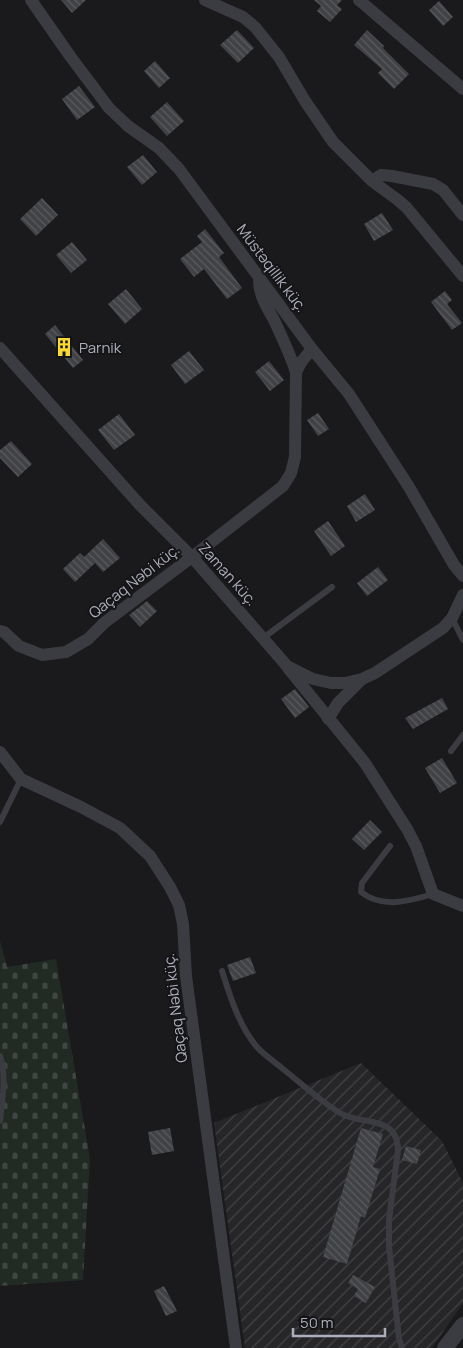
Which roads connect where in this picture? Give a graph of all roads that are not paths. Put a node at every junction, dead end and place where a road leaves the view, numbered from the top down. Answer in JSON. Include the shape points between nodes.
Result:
{"nodes":[{"id":1,"x":31,"y":0,"type":"edge"},
{"id":2,"x":205,"y":0,"type":"edge"},
{"id":3,"x":359,"y":0,"type":"edge"},
{"id":4,"x":463,"y":89,"type":"edge"},
{"id":5,"x":372,"y":181,"type":"junction"},
{"id":6,"x":463,"y":215,"type":"edge"},
{"id":7,"x":463,"y":276,"type":"edge"},
{"id":8,"x":259,"y":278,"type":"junction"},
{"id":9,"x":0,"y":348,"type":"edge"},
{"id":10,"x":312,"y":349,"type":"junction"},
{"id":11,"x":296,"y":372,"type":"junction"},
{"id":12,"x":192,"y":557,"type":"junction"},
{"id":13,"x":463,"y":576,"type":"edge"},
{"id":14,"x":332,"y":587,"type":"dead end"},
{"id":15,"x":462,"y":602,"type":"edge"},
{"id":16,"x":452,"y":618,"type":"junction"},
{"id":17,"x":0,"y":631,"type":"edge"},
{"id":18,"x":263,"y":638,"type":"junction"},
{"id":19,"x":463,"y":640,"type":"edge"},
{"id":20,"x":287,"y":666,"type":"junction"},
{"id":21,"x":362,"y":679,"type":"junction"},
{"id":22,"x":328,"y":719,"type":"junction"},
{"id":23,"x":463,"y":734,"type":"edge"},
{"id":24,"x":451,"y":751,"type":"dead end"},
{"id":25,"x":0,"y":752,"type":"edge"},
{"id":26,"x":21,"y":779,"type":"junction"},
{"id":27,"x":0,"y":822,"type":"edge"},
{"id":28,"x":390,"y":846,"type":"dead end"},
{"id":29,"x":433,"y":894,"type":"junction"},
{"id":30,"x":463,"y":906,"type":"edge"},
{"id":31,"x":222,"y":971,"type":"dead end"},
{"id":32,"x":0,"y":1056,"type":"edge"},
{"id":33,"x":0,"y":1121,"type":"edge"},
{"id":34,"x":463,"y":1325,"type":"edge"},
{"id":35,"x":236,"y":1348,"type":"edge"},
{"id":36,"x":402,"y":1348,"type":"edge"},
{"id":37,"x":445,"y":1348,"type":"edge"}],
"edges":[{"from":1,"to":8,"type":"street","name":"Müstəqillik küç.","via":[[109,108],[159,148],[179,169]]},
{"from":2,"to":5,"type":"street","via":[[243,17],[255,27],[279,57],[333,142]]},
{"from":3,"to":4,"type":"street"},
{"from":5,"to":6,"type":"street","via":[[381,175],[433,184],[443,190]]},
{"from":5,"to":7,"type":"street","via":[[407,208]]},
{"from":8,"to":10,"type":"street","name":"Müstəqillik küç."},
{"from":8,"to":11,"type":"street","via":[[259,287]]},
{"from":9,"to":12,"type":"street","name":"Zaman küç.","via":[[140,505]]},
{"from":10,"to":11,"type":"street"},
{"from":10,"to":13,"type":"street","name":"Müstəqillik küç.","via":[[349,394]]},
{"from":11,"to":12,"type":"street","name":"Qaçaq Nəbi küç.","via":[[291,473],[283,486]]},
{"from":12,"to":17,"type":"street","name":"Qaçaq Nəbi küç.","via":[[104,623],[88,639],[66,652],[42,656],[20,646]]},
{"from":12,"to":18,"type":"street","name":"Zaman küç."},
{"from":14,"to":18,"type":"lane"},
{"from":15,"to":16,"type":"street","name":"Zaman küç."},
{"from":16,"to":19,"type":"lane"},
{"from":16,"to":21,"type":"street","name":"Zaman küç.","via":[[424,642]]},
{"from":18,"to":20,"type":"street","name":"Zaman küç."},
{"from":20,"to":21,"type":"street","name":"Zaman küç.","via":[[313,679],[331,683]]},
{"from":20,"to":22,"type":"street"},
{"from":21,"to":22,"type":"street","via":[[338,702]]},
{"from":22,"to":29,"type":"street","via":[[365,763],[407,829]]},
{"from":23,"to":24,"type":"lane"},
{"from":25,"to":26,"type":"street","name":"Qaçaq Nəbi küç."},
{"from":26,"to":27,"type":"lane"},
{"from":26,"to":35,"type":"street","name":"Qaçaq Nəbi küç.","via":[[120,828],[150,856],[179,905]]},
{"from":28,"to":29,"type":"lane","via":[[362,883],[361,892],[369,898],[391,902],[408,902]]},
{"from":29,"to":30,"type":"street"},
{"from":31,"to":36,"type":"lane","via":[[239,1016],[257,1047],[341,1114],[378,1122],[390,1129],[398,1140],[389,1246]]},
{"from":32,"to":33,"type":"lane","via":[[3,1064]]},
{"from":34,"to":37,"type":"street"}]}
